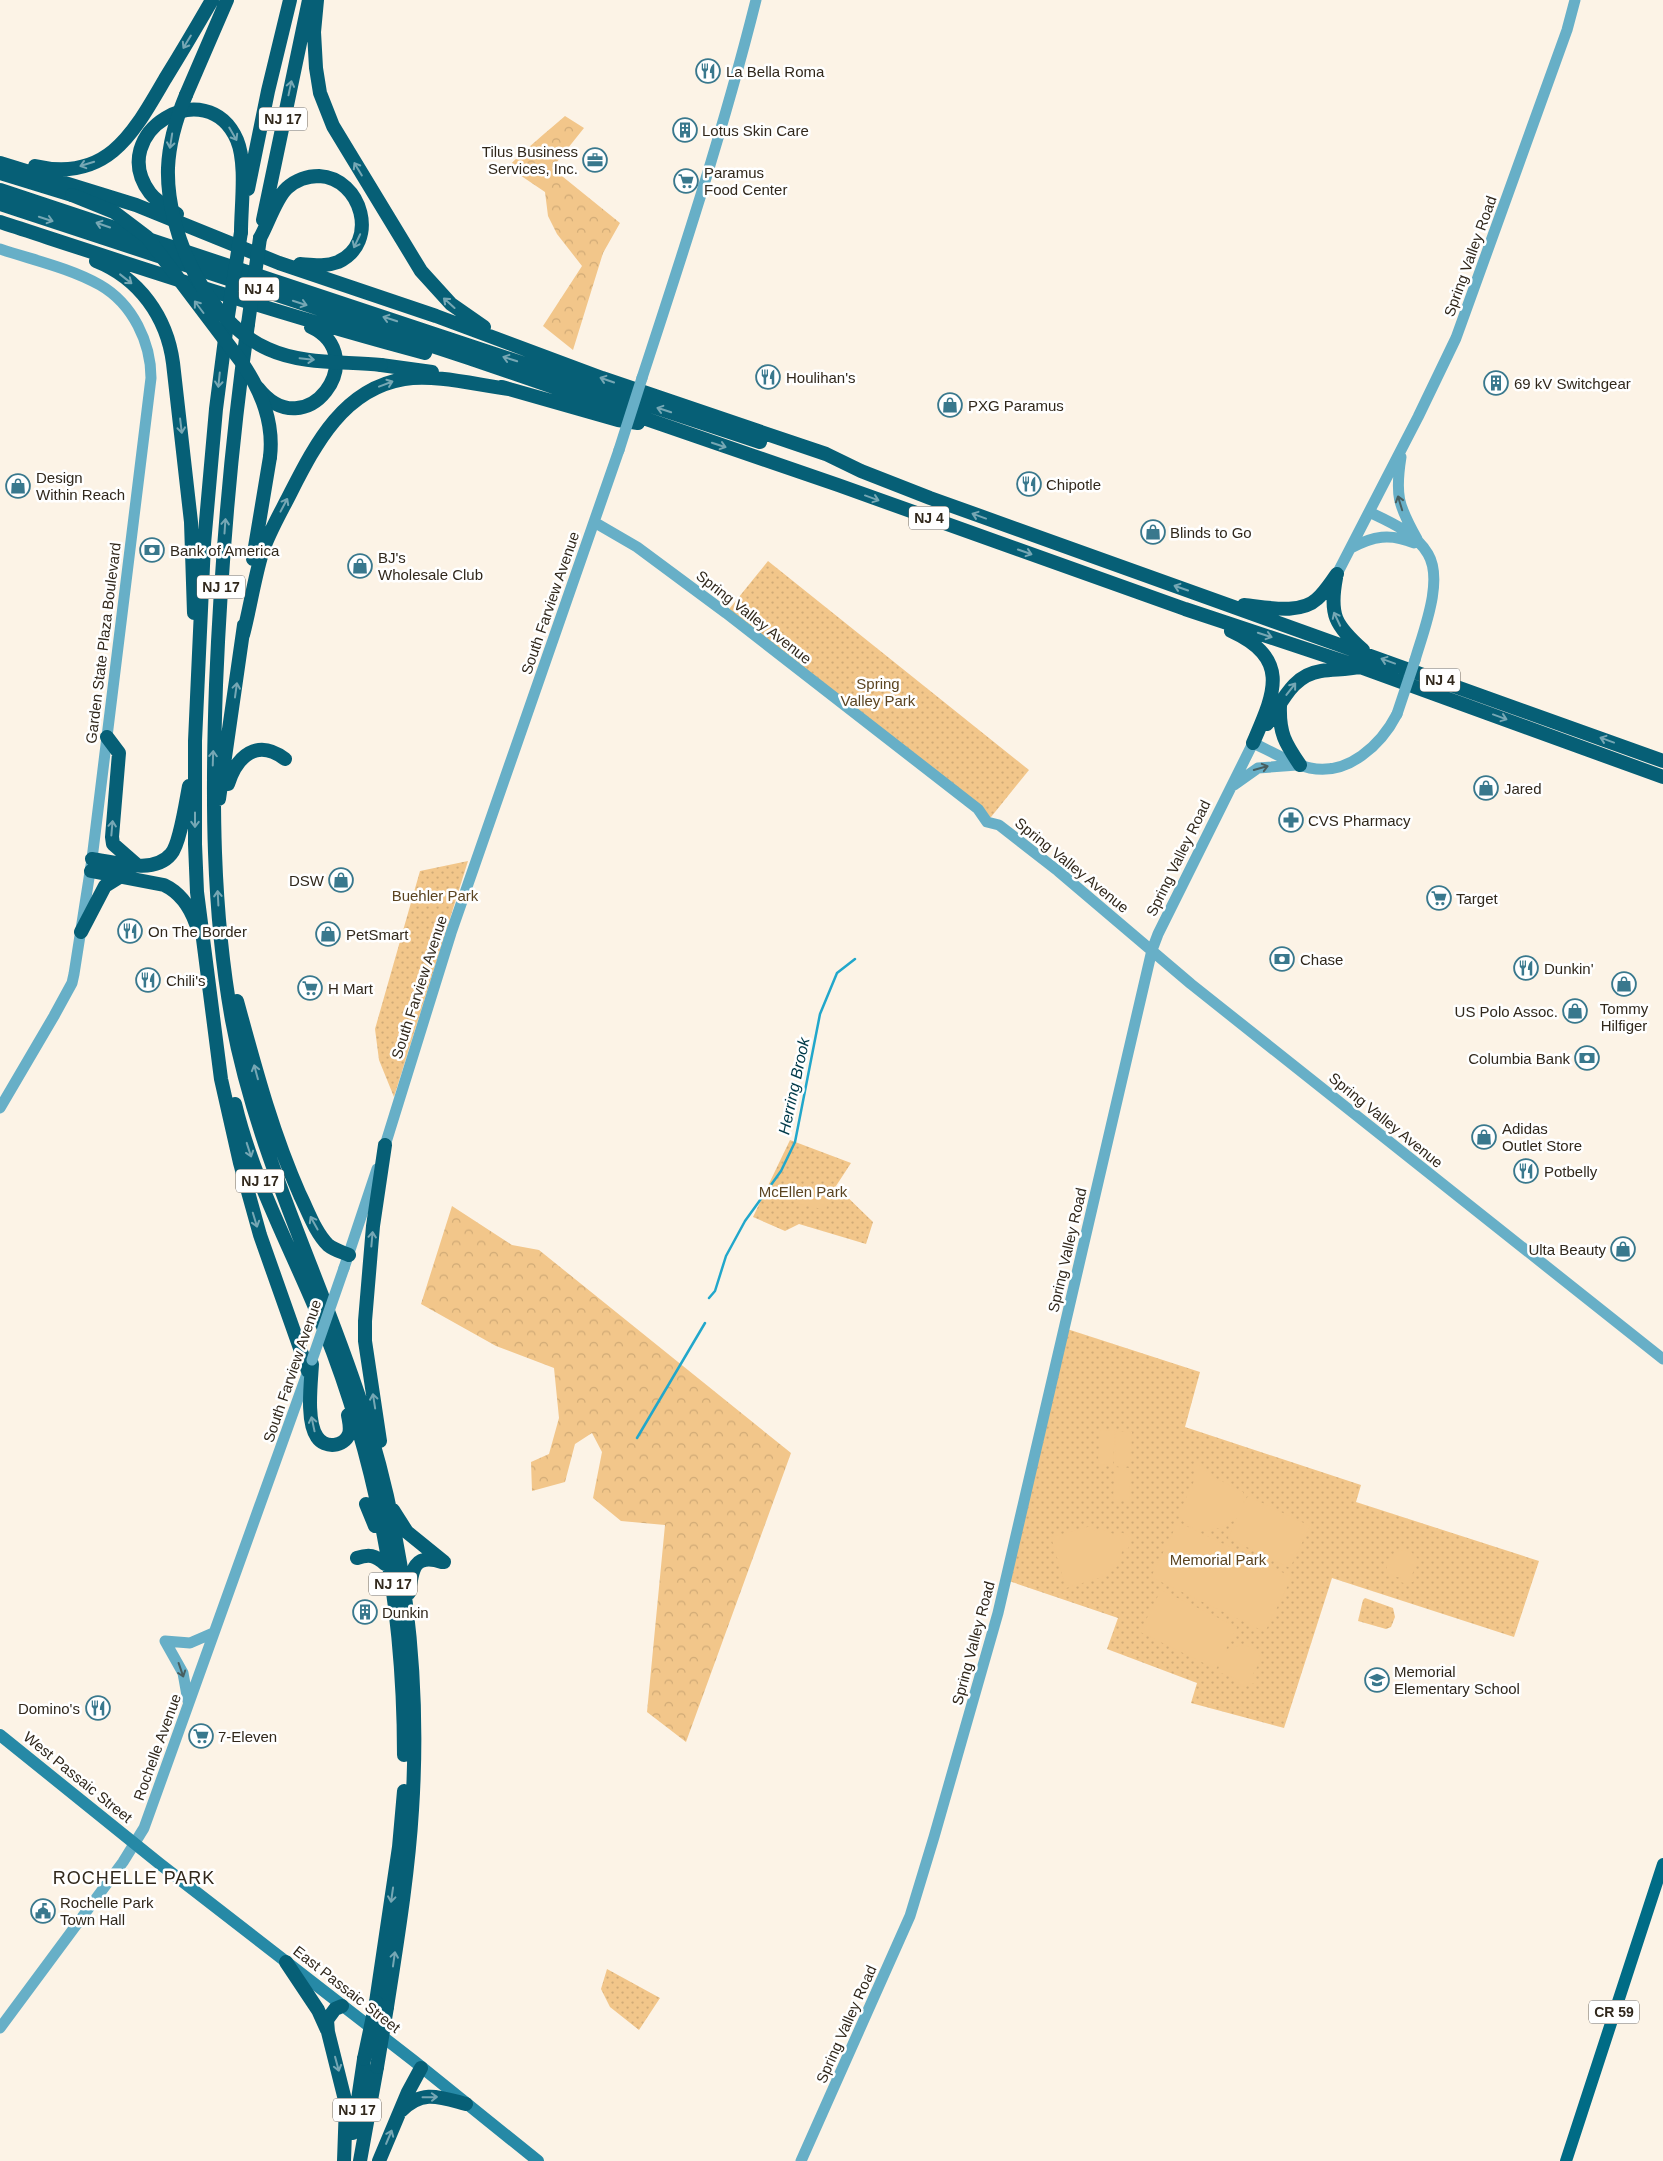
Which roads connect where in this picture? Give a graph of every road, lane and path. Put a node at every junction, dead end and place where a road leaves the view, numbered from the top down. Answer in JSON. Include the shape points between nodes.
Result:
{"nodes":[{"id":1,"x":212,"y":0,"type":"edge"},
{"id":2,"x":227,"y":0,"type":"edge"},
{"id":3,"x":290,"y":0,"type":"edge"},
{"id":4,"x":309,"y":0,"type":"edge"},
{"id":5,"x":317,"y":0,"type":"edge"},
{"id":6,"x":756,"y":0,"type":"edge"},
{"id":7,"x":1575,"y":0,"type":"edge"},
{"id":8,"x":0,"y":158,"type":"edge"},
{"id":9,"x":0,"y":162,"type":"edge"},
{"id":10,"x":0,"y":173,"type":"edge"},
{"id":11,"x":0,"y":190,"type":"edge"},
{"id":12,"x":0,"y":204,"type":"edge"},
{"id":13,"x":0,"y":222,"type":"edge"},
{"id":14,"x":195,"y":228,"type":"junction"},
{"id":15,"x":241,"y":232,"type":"junction"},
{"id":16,"x":36,"y":234,"type":"junction"},
{"id":17,"x":260,"y":238,"type":"junction"},
{"id":18,"x":0,"y":249,"type":"edge"},
{"id":19,"x":279,"y":263,"type":"junction"},
{"id":20,"x":246,"y":302,"type":"junction"},
{"id":21,"x":520,"y":347,"type":"junction"},
{"id":22,"x":244,"y":351,"type":"junction"},
{"id":23,"x":517,"y":376,"type":"junction"},
{"id":24,"x":509,"y":389,"type":"junction"},
{"id":25,"x":672,"y":430,"type":"junction"},
{"id":26,"x":1403,"y":444,"type":"junction"},
{"id":27,"x":861,"y":471,"type":"junction"},
{"id":28,"x":1369,"y":512,"type":"junction"},
{"id":29,"x":594,"y":522,"type":"junction"},
{"id":30,"x":1422,"y":547,"type":"junction"},
{"id":31,"x":1352,"y":548,"type":"junction"},
{"id":32,"x":1337,"y":574,"type":"junction"},
{"id":33,"x":1227,"y":604,"type":"junction"},
{"id":34,"x":1185,"y":609,"type":"junction"},
{"id":35,"x":243,"y":635,"type":"junction"},
{"id":36,"x":1367,"y":654,"type":"junction"},
{"id":37,"x":199,"y":666,"type":"junction"},
{"id":38,"x":1360,"y":666,"type":"junction"},
{"id":39,"x":1280,"y":706,"type":"junction"},
{"id":40,"x":107,"y":737,"type":"junction"},
{"id":41,"x":1253,"y":743,"type":"junction"},
{"id":42,"x":197,"y":754,"type":"junction"},
{"id":43,"x":285,"y":759,"type":"dead end"},
{"id":44,"x":1663,"y":761,"type":"edge"},
{"id":45,"x":1300,"y":765,"type":"junction"},
{"id":46,"x":1663,"y":777,"type":"edge"},
{"id":47,"x":1228,"y":790,"type":"junction"},
{"id":48,"x":214,"y":825,"type":"junction"},
{"id":49,"x":92,"y":865,"type":"junction"},
{"id":50,"x":137,"y":865,"type":"junction"},
{"id":51,"x":121,"y":876,"type":"junction"},
{"id":52,"x":81,"y":932,"type":"junction"},
{"id":53,"x":221,"y":946,"type":"junction"},
{"id":54,"x":203,"y":949,"type":"junction"},
{"id":55,"x":1152,"y":950,"type":"junction"},
{"id":56,"x":208,"y":984,"type":"junction"},
{"id":57,"x":0,"y":1108,"type":"edge"},
{"id":58,"x":385,"y":1145,"type":"junction"},
{"id":59,"x":346,"y":1261,"type":"junction"},
{"id":60,"x":1663,"y":1359,"type":"edge"},
{"id":61,"x":310,"y":1366,"type":"junction"},
{"id":62,"x":339,"y":1370,"type":"junction"},
{"id":63,"x":380,"y":1466,"type":"junction"},
{"id":64,"x":385,"y":1492,"type":"junction"},
{"id":65,"x":366,"y":1504,"type":"dead end"},
{"id":66,"x":357,"y":1558,"type":"dead end"},
{"id":67,"x":388,"y":1568,"type":"junction"},
{"id":68,"x":407,"y":1613,"type":"junction"},
{"id":69,"x":213,"y":1633,"type":"junction"},
{"id":70,"x":201,"y":1669,"type":"joint"},
{"id":71,"x":188,"y":1704,"type":"junction"},
{"id":72,"x":0,"y":1735,"type":"edge"},
{"id":73,"x":408,"y":1808,"type":"junction"},
{"id":74,"x":135,"y":1844,"type":"junction"},
{"id":75,"x":1663,"y":1864,"type":"edge"},
{"id":76,"x":286,"y":1962,"type":"junction"},
{"id":77,"x":382,"y":2004,"type":"junction"},
{"id":78,"x":342,"y":2006,"type":"junction"},
{"id":79,"x":0,"y":2028,"type":"edge"},
{"id":80,"x":328,"y":2032,"type":"junction"},
{"id":81,"x":421,"y":2068,"type":"junction"},
{"id":82,"x":466,"y":2104,"type":"junction"},
{"id":83,"x":398,"y":2114,"type":"junction"},
{"id":84,"x":803,"y":2156,"type":"edge"},
{"id":85,"x":344,"y":2161,"type":"edge"},
{"id":86,"x":349,"y":2161,"type":"edge"},
{"id":87,"x":360,"y":2161,"type":"edge"},
{"id":88,"x":379,"y":2161,"type":"edge"},
{"id":89,"x":538,"y":2161,"type":"edge"},
{"id":90,"x":1566,"y":2161,"type":"edge"}],
"edges":[{"from":1,"to":8,"type":"highway","one_way":true,"via":[[138,124],[129,137],[108,155],[83,166],[58,169]]},
{"from":2,"to":24,"type":"highway","one_way":true,"bridge":true,"via":[[175,125],[168,173],[176,228],[186,254],[218,310],[249,339],[286,356],[426,370]]},
{"from":3,"to":15,"type":"highway","number":"NJ 17","via":[[258,135]]},
{"from":17,"to":4,"type":"highway","number":"NJ 17","one_way":true},
{"from":21,"to":5,"type":"highway","one_way":true,"via":[[471,320],[431,284],[339,139],[324,104],[316,68],[314,32]]},
{"from":6,"to":29,"type":"street","name":"South Farview Avenue","bridge":true,"via":[[738,71],[673,285]]},
{"from":7,"to":26,"type":"street","name":"Spring Valley Road","via":[[1456,338]]},
{"from":9,"to":14,"type":"highway","via":[[136,205]]},
{"from":35,"to":10,"type":"highway","one_way":true,"bridge":true,"via":[[270,457],[271,438],[266,409],[257,386],[146,237],[114,212]]},
{"from":27,"to":11,"type":"highway","number":"NJ 4","one_way":true,"via":[[823,463]]},
{"from":12,"to":23,"type":"highway","number":"NJ 4","one_way":true},
{"from":13,"to":16,"type":"highway"},
{"from":14,"to":15,"type":"highway","one_way":true,"via":[[153,197],[143,180],[140,165],[140,150],[152,129],[165,118],[189,110],[220,118],[237,141],[242,160]]},
{"from":14,"to":19,"type":"highway"},
{"from":15,"to":37,"type":"highway","number":"NJ 17","one_way":true,"bridge":true,"via":[[207,498]]},
{"from":16,"to":20,"type":"highway"},
{"from":16,"to":37,"type":"highway","one_way":true,"via":[[104,264],[125,277],[150,303],[165,330],[173,357],[187,476],[192,532],[192,597]]},
{"from":17,"to":19,"type":"highway","one_way":true,"via":[[282,194],[298,180],[314,176],[328,178],[353,194],[360,206],[362,224],[359,240],[348,256],[320,266]]},
{"from":17,"to":22,"type":"highway","number":"NJ 17","bridge":true},
{"from":18,"to":40,"type":"street","name":"Garden State Plaza Boulevard","via":[[102,286],[138,324],[150,356],[148,417]]},
{"from":19,"to":21,"type":"highway"},
{"from":20,"to":22,"type":"highway","via":[[326,336],[335,355],[333,380],[326,393],[308,406],[278,405],[265,397],[257,386]]},
{"from":20,"to":23,"type":"highway","via":[[348,333]]},
{"from":27,"to":21,"type":"highway","one_way":true,"via":[[826,454]]},
{"from":48,"to":22,"type":"highway","number":"NJ 17","one_way":true,"via":[[221,576]]},
{"from":23,"to":25,"type":"highway","number":"NJ 4"},
{"from":24,"to":25,"type":"highway","via":[[618,420]]},
{"from":35,"to":24,"type":"highway","one_way":true,"via":[[268,538],[321,437],[341,412],[368,392],[405,379],[439,379]]},
{"from":25,"to":34,"type":"highway","number":"NJ 4","one_way":true,"via":[[830,482]]},
{"from":26,"to":28,"type":"street","name":"Spring Valley Road"},
{"from":30,"to":26,"type":"street","one_way":true,"via":[[1398,498]]},
{"from":33,"to":27,"type":"highway","number":"NJ 4","one_way":true},
{"from":28,"to":30,"type":"street","via":[[1397,526]]},
{"from":28,"to":31,"type":"street","name":"Spring Valley Road"},
{"from":29,"to":55,"type":"street","name":"Spring Valley Avenue","via":[[637,547],[726,613],[978,809],[988,822],[999,825],[1058,870]]},
{"from":29,"to":58,"type":"street","name":"South Farview Avenue","via":[[452,933]]},
{"from":30,"to":31,"type":"street","via":[[1385,535]]},
{"from":30,"to":45,"type":"street","bridge":true,"via":[[1431,560],[1433,584],[1426,622],[1397,714],[1373,746],[1354,760],[1327,769]]},
{"from":31,"to":32,"type":"street","name":"Spring Valley Road"},
{"from":32,"to":33,"type":"highway","via":[[1317,600],[1305,606],[1278,608]]},
{"from":36,"to":32,"type":"highway","one_way":true,"via":[[1336,619],[1332,602]]},
{"from":33,"to":36,"type":"highway","number":"NJ 4"},
{"from":34,"to":38,"type":"highway","number":"NJ 4","one_way":true},
{"from":34,"to":41,"type":"highway","via":[[1242,636],[1258,648],[1271,666],[1270,702]]},
{"from":48,"to":35,"type":"highway","one_way":true},
{"from":44,"to":36,"type":"highway","number":"NJ 4","one_way":true},
{"from":37,"to":42,"type":"highway","number":"NJ 17"},
{"from":39,"to":38,"type":"highway","one_way":true,"via":[[1292,686],[1308,675]]},
{"from":38,"to":46,"type":"highway","number":"NJ 4","one_way":true},
{"from":39,"to":41,"type":"highway"},
{"from":39,"to":45,"type":"highway","via":[[1282,734]]},
{"from":40,"to":49,"type":"street","name":"Garden State Plaza Boulevard"},
{"from":50,"to":40,"type":"highway","one_way":true,"via":[[113,844],[119,753]]},
{"from":41,"to":45,"type":"street"},
{"from":41,"to":47,"type":"street","name":"Spring Valley Road"},
{"from":42,"to":50,"type":"highway","via":[[174,849],[158,862]]},
{"from":42,"to":54,"type":"highway","number":"NJ 17","one_way":true,"via":[[195,844]]},
{"from":43,"to":48,"type":"highway","via":[[274,752],[262,750],[244,756],[231,774]]},
{"from":47,"to":45,"type":"street","one_way":true,"via":[[1258,768]]},
{"from":47,"to":55,"type":"street","name":"Spring Valley Road"},
{"from":53,"to":48,"type":"highway","number":"NJ 17","one_way":true},
{"from":49,"to":50,"type":"highway"},
{"from":49,"to":51,"type":"highway"},
{"from":49,"to":52,"type":"street","name":"Garden State Plaza Boulevard"},
{"from":51,"to":52,"type":"highway","via":[[105,886]]},
{"from":51,"to":54,"type":"highway","via":[[164,885],[179,895],[196,922]]},
{"from":52,"to":57,"type":"street","name":"Garden State Plaza Boulevard","via":[[72,983]]},
{"from":59,"to":53,"type":"highway","one_way":true,"via":[[325,1241],[291,1174],[262,1093]]},
{"from":53,"to":63,"type":"highway","number":"NJ 17","via":[[232,1021],[256,1118],[297,1236],[349,1366]]},
{"from":54,"to":56,"type":"highway","number":"NJ 17"},
{"from":55,"to":60,"type":"street","name":"Spring Valley Avenue"},
{"from":55,"to":84,"type":"street","name":"Spring Valley Road","via":[[1000,1605],[934,1837],[910,1916]]},
{"from":56,"to":61,"type":"highway","one_way":true,"via":[[220,1079],[248,1197]]},
{"from":56,"to":62,"type":"highway","number":"NJ 17","one_way":true,"via":[[215,1024],[250,1152]]},
{"from":58,"to":59,"type":"street","name":"South Farview Avenue"},
{"from":63,"to":58,"type":"highway","one_way":true,"via":[[365,1321],[373,1226]]},
{"from":59,"to":61,"type":"street","name":"South Farview Avenue","bridge":true},
{"from":62,"to":61,"type":"highway","one_way":true,"via":[[350,1432],[340,1444],[332,1446],[317,1438],[314,1430]]},
{"from":61,"to":69,"type":"street","name":"South Farview Avenue"},
{"from":62,"to":67,"type":"highway","number":"NJ 17","via":[[366,1456],[383,1527]]},
{"from":63,"to":64,"type":"highway","number":"NJ 17"},
{"from":64,"to":68,"type":"highway","number":"NJ 17"},
{"from":64,"to":68,"type":"highway","via":[[407,1532],[444,1562],[432,1558],[416,1564],[411,1572]]},
{"from":65,"to":67,"type":"highway"},
{"from":66,"to":67,"type":"highway","via":[[374,1556]]},
{"from":67,"to":73,"type":"highway","number":"NJ 17","via":[[397,1614]]},
{"from":68,"to":73,"type":"highway","number":"NJ 17","via":[[414,1703]]},
{"from":69,"to":70,"type":"street","name":"South Farview Avenue"},
{"from":69,"to":71,"type":"street","one_way":true,"via":[[190,1643],[164,1641],[183,1673]]},
{"from":70,"to":71,"type":"street","name":"Rochelle Avenue"},
{"from":71,"to":74,"type":"street","name":"Rochelle Avenue","via":[[144,1828]]},
{"from":72,"to":74,"type":"main road","name":"West Passaic Street"},
{"from":73,"to":77,"type":"highway","number":"NJ 17"},
{"from":74,"to":76,"type":"main road","name":"East Passaic Street"},
{"from":74,"to":79,"type":"street","name":"Rochelle Avenue"},
{"from":75,"to":90,"type":"main road","number":"CR 59"},
{"from":76,"to":78,"type":"main road","name":"East Passaic Street"},
{"from":76,"to":80,"type":"highway","via":[[318,2010]]},
{"from":77,"to":86,"type":"highway","number":"NJ 17","bridge":true,"via":[[364,2059]]},
{"from":77,"to":87,"type":"highway","number":"NJ 17","bridge":true,"via":[[377,2067]]},
{"from":78,"to":80,"type":"highway","via":[[335,2009],[327,2020]]},
{"from":78,"to":81,"type":"main road","name":"East Passaic Street"},
{"from":80,"to":85,"type":"highway","one_way":true,"via":[[346,2104]]},
{"from":81,"to":82,"type":"main road","name":"East Passaic Street"},
{"from":81,"to":83,"type":"highway"},
{"from":83,"to":82,"type":"highway","one_way":true,"via":[[410,2102],[432,2096]]},
{"from":82,"to":89,"type":"main road","name":"East Passaic Street"},
{"from":88,"to":83,"type":"highway","one_way":true}]}
